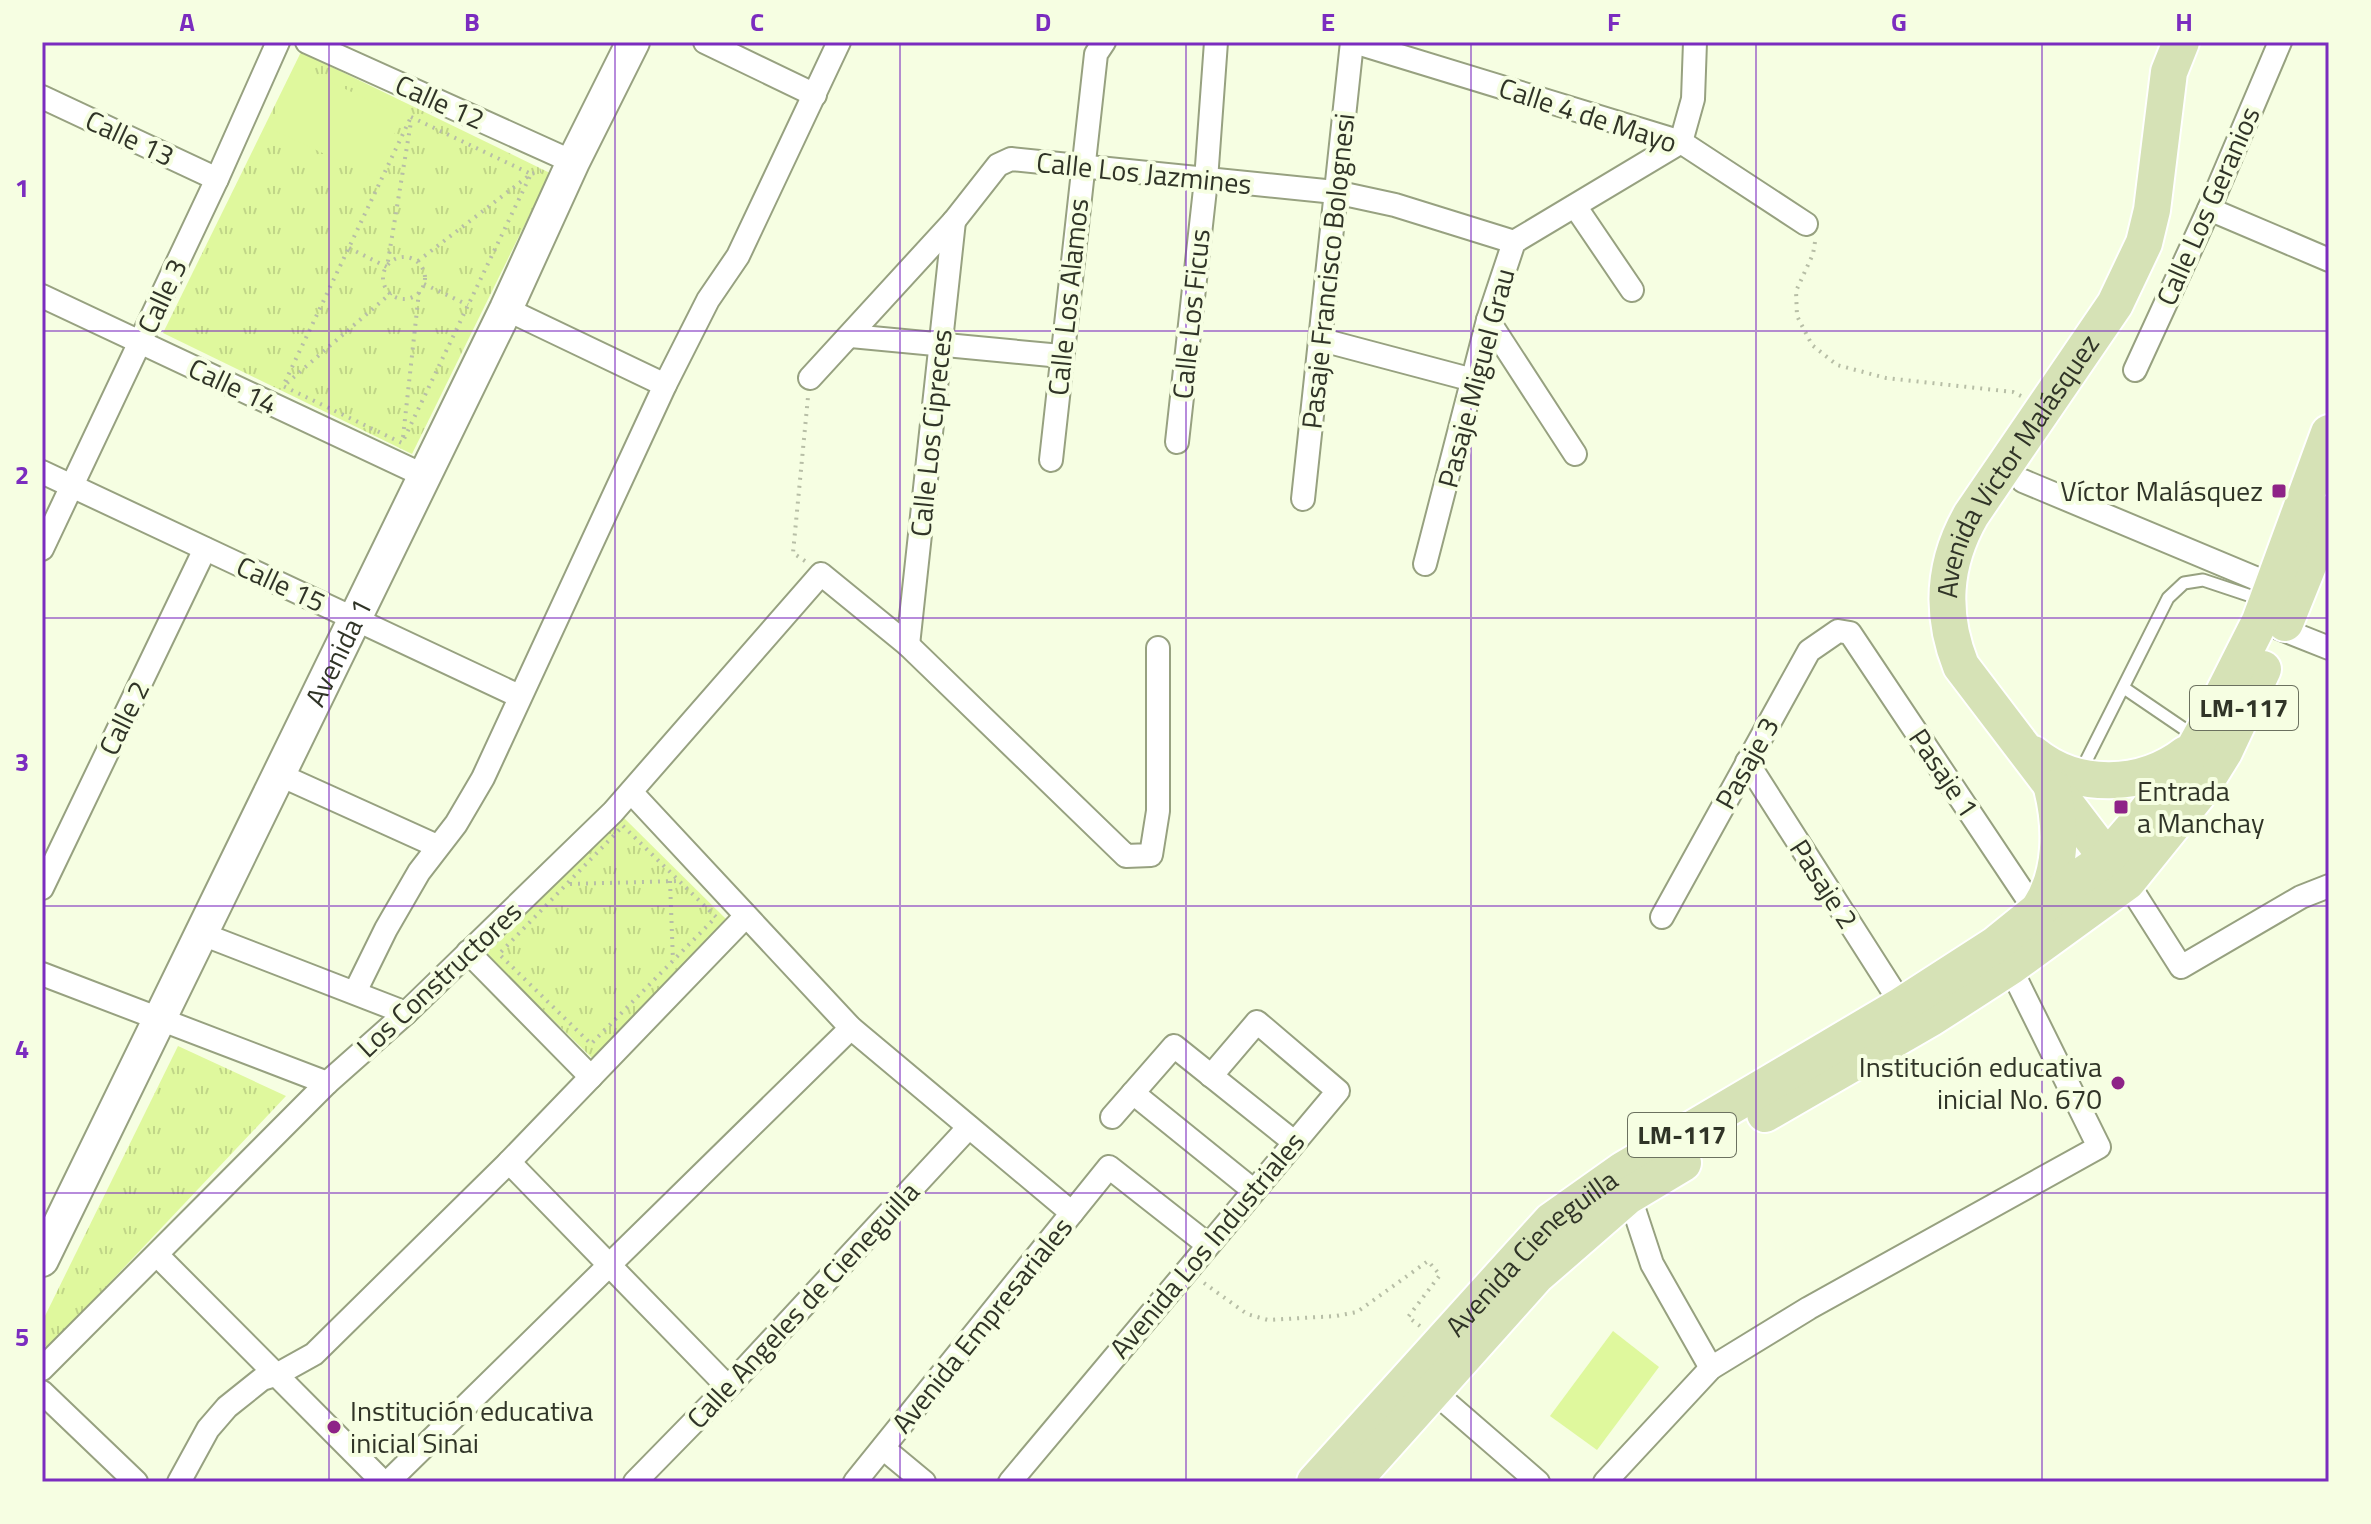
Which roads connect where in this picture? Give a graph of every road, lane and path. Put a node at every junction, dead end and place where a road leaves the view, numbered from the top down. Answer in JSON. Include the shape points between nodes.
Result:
{"nodes":[{"id":1,"x":278,"y":42,"type":"edge"},
{"id":2,"x":307,"y":42,"type":"edge"},
{"id":3,"x":633,"y":42,"type":"edge"},
{"id":4,"x":705,"y":42,"type":"edge"},
{"id":5,"x":839,"y":42,"type":"edge"},
{"id":6,"x":1104,"y":42,"type":"edge"},
{"id":7,"x":1216,"y":42,"type":"edge"},
{"id":8,"x":1353,"y":42,"type":"edge"},
{"id":9,"x":1695,"y":42,"type":"edge"},
{"id":10,"x":2181,"y":42,"type":"edge"},
{"id":11,"x":2280,"y":42,"type":"edge"},
{"id":12,"x":421,"y":94,"type":"junction"},
{"id":13,"x":815,"y":95,"type":"junction"},
{"id":14,"x":42,"y":97,"type":"edge"},
{"id":15,"x":411,"y":117,"type":"junction"},
{"id":16,"x":1681,"y":142,"type":"junction"},
{"id":17,"x":573,"y":162,"type":"junction"},
{"id":18,"x":1082,"y":166,"type":"junction"},
{"id":19,"x":531,"y":174,"type":"junction"},
{"id":20,"x":217,"y":179,"type":"junction"},
{"id":21,"x":1206,"y":180,"type":"junction"},
{"id":22,"x":1335,"y":192,"type":"junction"},
{"id":23,"x":1575,"y":206,"type":"junction"},
{"id":24,"x":2209,"y":209,"type":"junction"},
{"id":25,"x":954,"y":221,"type":"junction"},
{"id":26,"x":1806,"y":224,"type":"dead end"},
{"id":27,"x":1514,"y":242,"type":"junction"},
{"id":28,"x":349,"y":248,"type":"junction"},
{"id":29,"x":1813,"y":254,"type":"dead end"},
{"id":30,"x":2329,"y":260,"type":"edge"},
{"id":31,"x":418,"y":261,"type":"junction"},
{"id":32,"x":387,"y":267,"type":"junction"},
{"id":33,"x":424,"y":284,"type":"junction"},
{"id":34,"x":1632,"y":290,"type":"dead end"},
{"id":35,"x":419,"y":292,"type":"junction"},
{"id":36,"x":391,"y":293,"type":"junction"},
{"id":37,"x":42,"y":296,"type":"edge"},
{"id":38,"x":468,"y":305,"type":"junction"},
{"id":39,"x":506,"y":309,"type":"junction"},
{"id":40,"x":1488,"y":320,"type":"junction"},
{"id":41,"x":851,"y":336,"type":"junction"},
{"id":42,"x":1322,"y":340,"type":"junction"},
{"id":43,"x":140,"y":342,"type":"junction"},
{"id":44,"x":940,"y":343,"type":"junction"},
{"id":45,"x":1061,"y":356,"type":"junction"},
{"id":46,"x":2135,"y":370,"type":"dead end"},
{"id":47,"x":810,"y":378,"type":"joint"},
{"id":48,"x":1473,"y":380,"type":"junction"},
{"id":49,"x":665,"y":385,"type":"junction"},
{"id":50,"x":2013,"y":392,"type":"dead end"},
{"id":51,"x":278,"y":396,"type":"junction"},
{"id":52,"x":2329,"y":433,"type":"edge"},
{"id":53,"x":1177,"y":442,"type":"dead end"},
{"id":54,"x":402,"y":443,"type":"junction"},
{"id":55,"x":1575,"y":454,"type":"dead end"},
{"id":56,"x":1051,"y":460,"type":"dead end"},
{"id":57,"x":42,"y":472,"type":"edge"},
{"id":58,"x":425,"y":476,"type":"junction"},
{"id":59,"x":2023,"y":481,"type":"dead end"},
{"id":60,"x":72,"y":486,"type":"junction"},
{"id":61,"x":1303,"y":499,"type":"dead end"},
{"id":62,"x":2329,"y":514,"type":"edge"},
{"id":63,"x":42,"y":549,"type":"edge"},
{"id":64,"x":205,"y":549,"type":"junction"},
{"id":65,"x":1425,"y":564,"type":"dead end"},
{"id":66,"x":821,"y":574,"type":"junction"},
{"id":67,"x":2271,"y":610,"type":"junction"},
{"id":68,"x":355,"y":620,"type":"junction"},
{"id":69,"x":1850,"y":633,"type":"joint"},
{"id":70,"x":908,"y":645,"type":"junction"},
{"id":71,"x":1158,"y":648,"type":"dead end"},
{"id":72,"x":2329,"y":648,"type":"edge"},
{"id":73,"x":2124,"y":688,"type":"junction"},
{"id":74,"x":519,"y":696,"type":"junction"},
{"id":75,"x":2196,"y":744,"type":"junction"},
{"id":76,"x":1747,"y":762,"type":"junction"},
{"id":77,"x":280,"y":775,"type":"junction"},
{"id":78,"x":2065,"y":780,"type":"junction"},
{"id":79,"x":631,"y":792,"type":"junction"},
{"id":80,"x":437,"y":846,"type":"junction"},
{"id":81,"x":2117,"y":870,"type":"junction"},
{"id":82,"x":670,"y":881,"type":"junction"},
{"id":83,"x":679,"y":881,"type":"junction"},
{"id":84,"x":566,"y":884,"type":"junction"},
{"id":85,"x":2329,"y":886,"type":"edge"},
{"id":86,"x":42,"y":888,"type":"edge"},
{"id":87,"x":2037,"y":913,"type":"junction"},
{"id":88,"x":746,"y":916,"type":"junction"},
{"id":89,"x":1662,"y":917,"type":"dead end"},
{"id":90,"x":202,"y":934,"type":"junction"},
{"id":91,"x":468,"y":952,"type":"junction"},
{"id":92,"x":673,"y":961,"type":"junction"},
{"id":93,"x":2010,"y":967,"type":"junction"},
{"id":94,"x":42,"y":974,"type":"edge"},
{"id":95,"x":355,"y":992,"type":"junction"},
{"id":96,"x":1902,"y":1005,"type":"junction"},
{"id":97,"x":406,"y":1013,"type":"junction"},
{"id":98,"x":161,"y":1019,"type":"junction"},
{"id":99,"x":851,"y":1028,"type":"junction"},
{"id":100,"x":1211,"y":1076,"type":"junction"},
{"id":101,"x":591,"y":1077,"type":"junction"},
{"id":102,"x":327,"y":1083,"type":"junction"},
{"id":103,"x":1133,"y":1093,"type":"junction"},
{"id":104,"x":1112,"y":1117,"type":"dead end"},
{"id":105,"x":969,"y":1127,"type":"junction"},
{"id":106,"x":1294,"y":1142,"type":"junction"},
{"id":107,"x":509,"y":1162,"type":"junction"},
{"id":108,"x":1626,"y":1183,"type":"junction"},
{"id":109,"x":1253,"y":1190,"type":"junction"},
{"id":110,"x":1072,"y":1213,"type":"junction"},
{"id":111,"x":1207,"y":1244,"type":"junction"},
{"id":112,"x":158,"y":1256,"type":"junction"},
{"id":113,"x":42,"y":1260,"type":"edge"},
{"id":114,"x":607,"y":1264,"type":"junction"},
{"id":115,"x":1186,"y":1269,"type":"junction"},
{"id":116,"x":1432,"y":1329,"type":"dead end"},
{"id":117,"x":1711,"y":1368,"type":"junction"},
{"id":118,"x":42,"y":1369,"type":"edge"},
{"id":119,"x":278,"y":1374,"type":"junction"},
{"id":120,"x":728,"y":1387,"type":"junction"},
{"id":121,"x":1433,"y":1391,"type":"junction"},
{"id":122,"x":42,"y":1392,"type":"edge"},
{"id":123,"x":883,"y":1448,"type":"junction"},
{"id":124,"x":648,"y":1478,"type":"edge"},
{"id":125,"x":136,"y":1482,"type":"edge"},
{"id":126,"x":179,"y":1482,"type":"edge"},
{"id":127,"x":386,"y":1482,"type":"edge"},
{"id":128,"x":855,"y":1482,"type":"edge"},
{"id":129,"x":924,"y":1482,"type":"edge"},
{"id":130,"x":1010,"y":1482,"type":"edge"},
{"id":131,"x":1315,"y":1482,"type":"edge"},
{"id":132,"x":1352,"y":1482,"type":"edge"},
{"id":133,"x":1538,"y":1482,"type":"edge"},
{"id":134,"x":1605,"y":1482,"type":"edge"}],
"edges":[{"from":1,"to":20,"type":"street","name":"Calle 3"},
{"from":2,"to":12,"type":"street","name":"Calle 12"},
{"from":3,"to":17,"type":"street","name":"Avenida 1"},
{"from":4,"to":13,"type":"street"},
{"from":5,"to":13,"type":"street"},
{"from":6,"to":18,"type":"street","name":"Calle Los Alamos","via":[[1096,54]]},
{"from":7,"to":21,"type":"street","name":"Calle Los Ficus"},
{"from":8,"to":16,"type":"street","name":"Calle 4 de Mayo"},
{"from":8,"to":22,"type":"street","name":"Pasaje Francisco Bolognesi"},
{"from":9,"to":16,"type":"street","via":[[1693,99]]},
{"from":10,"to":78,"type":"main road","name":"Avenida Victor Malásquez","via":[[2169,72],[2144,243],[2115,304],[1971,515],[1948,574],[1947,613],[1961,666],[2024,746]]},
{"from":11,"to":24,"type":"street","name":"Calle Los Geranios"},
{"from":12,"to":15,"type":"path"},
{"from":12,"to":17,"type":"street","name":"Calle 12"},
{"from":13,"to":49,"type":"street","via":[[738,256],[708,300]]},
{"from":14,"to":20,"type":"street","name":"Calle 13"},
{"from":15,"to":19,"type":"path"},
{"from":15,"to":28,"type":"path"},
{"from":15,"to":32,"type":"path"},
{"from":16,"to":23,"type":"street","name":"Pasaje Miguel Grau"},
{"from":16,"to":26,"type":"street","name":"Calle 4 de Mayo"},
{"from":17,"to":19,"type":"path"},
{"from":17,"to":39,"type":"street","name":"Avenida 1"},
{"from":18,"to":21,"type":"street","name":"Calle Los Jazmines"},
{"from":18,"to":25,"type":"street","name":"Calle Los Jazmines","via":[[1005,160]]},
{"from":18,"to":45,"type":"street","name":"Calle Los Alamos"},
{"from":19,"to":31,"type":"path"},
{"from":19,"to":38,"type":"path"},
{"from":20,"to":43,"type":"street","name":"Calle 3"},
{"from":21,"to":22,"type":"street","name":"Calle Los Jazmines"},
{"from":21,"to":53,"type":"street","name":"Calle Los Ficus"},
{"from":22,"to":27,"type":"street","name":"Calle Los Jazmines"},
{"from":22,"to":42,"type":"street","name":"Pasaje Francisco Bolognesi"},
{"from":23,"to":27,"type":"street","name":"Pasaje Miguel Grau"},
{"from":23,"to":34,"type":"street"},
{"from":24,"to":30,"type":"street"},
{"from":24,"to":46,"type":"street","name":"Calle Los Geranios"},
{"from":25,"to":41,"type":"street","name":"Calle Los Jazmines"},
{"from":25,"to":44,"type":"street","name":"Calle Los Cipreces"},
{"from":27,"to":40,"type":"street","name":"Pasaje Miguel Grau"},
{"from":28,"to":32,"type":"path"},
{"from":28,"to":51,"type":"path"},
{"from":29,"to":50,"type":"path","via":[[1796,291],[1797,316],[1812,345],[1837,365],[1886,378]]},
{"from":31,"to":32,"type":"path","via":[[398,258]]},
{"from":31,"to":33,"type":"path"},
{"from":32,"to":36,"type":"path","via":[[384,280]]},
{"from":33,"to":35,"type":"path"},
{"from":33,"to":38,"type":"path"},
{"from":35,"to":36,"type":"path","via":[[407,299]]},
{"from":35,"to":54,"type":"path"},
{"from":36,"to":51,"type":"path"},
{"from":37,"to":43,"type":"street","name":"Calle 14"},
{"from":38,"to":54,"type":"path"},
{"from":39,"to":49,"type":"street"},
{"from":39,"to":58,"type":"street","name":"Avenida 1"},
{"from":40,"to":48,"type":"street","name":"Pasaje Miguel Grau"},
{"from":40,"to":55,"type":"street"},
{"from":41,"to":44,"type":"street"},
{"from":41,"to":47,"type":"street","name":"Calle Los Jazmines"},
{"from":42,"to":48,"type":"street"},
{"from":42,"to":61,"type":"street","name":"Pasaje Francisco Bolognesi"},
{"from":43,"to":51,"type":"street","name":"Calle 14"},
{"from":43,"to":60,"type":"street","name":"Calle 3"},
{"from":44,"to":45,"type":"street"},
{"from":44,"to":70,"type":"street","name":"Calle Los Cipreces"},
{"from":45,"to":56,"type":"street","name":"Calle Los Alamos"},
{"from":47,"to":66,"type":"path","via":[[793,553]]},
{"from":48,"to":65,"type":"street","name":"Pasaje Miguel Grau"},
{"from":49,"to":74,"type":"street"},
{"from":51,"to":54,"type":"path"},
{"from":51,"to":58,"type":"street","name":"Calle 14"},
{"from":52,"to":67,"type":"main road","number":"LM-117","via":[[2300,505]]},
{"from":54,"to":58,"type":"path"},
{"from":57,"to":60,"type":"street","name":"Calle 15"},
{"from":58,"to":68,"type":"street","name":"Avenida 1"},
{"from":59,"to":67,"type":"street"},
{"from":60,"to":63,"type":"street","name":"Calle 3"},
{"from":60,"to":64,"type":"street","name":"Calle 15"},
{"from":62,"to":67,"type":"main road","number":"LM-117"},
{"from":64,"to":68,"type":"street","name":"Calle 15"},
{"from":64,"to":86,"type":"street","name":"Calle 2"},
{"from":66,"to":70,"type":"street"},
{"from":66,"to":79,"type":"street","name":"Los Constructores"},
{"from":67,"to":72,"type":"street"},
{"from":67,"to":73,"type":"lane","via":[[2203,580],[2184,583],[2168,598]]},
{"from":67,"to":75,"type":"main road","number":"LM-117"},
{"from":67,"to":81,"type":"main road","number":"LM-117","via":[[2224,752],[2198,794]]},
{"from":68,"to":74,"type":"street","name":"Calle 15"},
{"from":68,"to":77,"type":"street","name":"Avenida 1"},
{"from":69,"to":76,"type":"street","name":"Pasaje 3","via":[[1838,631],[1809,651]]},
{"from":69,"to":87,"type":"street","name":"Pasaje 1"},
{"from":70,"to":71,"type":"street","via":[[1126,856],[1151,855],[1158,811]]},
{"from":73,"to":75,"type":"lane"},
{"from":73,"to":78,"type":"lane"},
{"from":74,"to":80,"type":"street","via":[[483,778]]},
{"from":75,"to":78,"type":"main road","via":[[2161,770],[2143,776]]},
{"from":75,"to":81,"type":"main road","number":"LM-117","via":[[2144,815]]},
{"from":76,"to":89,"type":"street","name":"Pasaje 3"},
{"from":76,"to":96,"type":"street","name":"Pasaje 2"},
{"from":77,"to":80,"type":"street"},
{"from":77,"to":90,"type":"street","name":"Avenida 1"},
{"from":78,"to":81,"type":"main road","name":"Avenida Victor Malásquez"},
{"from":78,"to":87,"type":"main road","via":[[2055,803],[2058,843],[2050,893]]},
{"from":79,"to":88,"type":"street"},
{"from":79,"to":91,"type":"street","name":"Los Constructores"},
{"from":80,"to":95,"type":"street","via":[[398,907]]},
{"from":81,"to":85,"type":"street","via":[[2181,967]]},
{"from":81,"to":87,"type":"main road","name":"Avenida Cieneguilla","number":"LM-117","via":[[2074,881]]},
{"from":81,"to":93,"type":"main road","name":"Avenida Cieneguilla","number":"LM-117"},
{"from":82,"to":83,"type":"path"},
{"from":82,"to":84,"type":"path"},
{"from":82,"to":92,"type":"path"},
{"from":83,"to":84,"type":"path","via":[[623,826]]},
{"from":83,"to":92,"type":"path","via":[[716,917]]},
{"from":84,"to":92,"type":"path","via":[[499,954],[591,1044]]},
{"from":87,"to":96,"type":"main road","name":"Avenida Cieneguilla","number":"LM-117"},
{"from":88,"to":99,"type":"street"},
{"from":88,"to":101,"type":"street"},
{"from":90,"to":95,"type":"street"},
{"from":90,"to":98,"type":"street","name":"Avenida 1"},
{"from":91,"to":97,"type":"street","name":"Los Constructores"},
{"from":91,"to":101,"type":"street"},
{"from":93,"to":108,"type":"main road","name":"Avenida Cieneguilla","number":"LM-117","via":[[1931,1018]]},
{"from":93,"to":117,"type":"street","via":[[2099,1147]]},
{"from":94,"to":98,"type":"street"},
{"from":95,"to":97,"type":"street"},
{"from":96,"to":108,"type":"main road","name":"Avenida Cieneguilla","number":"LM-117"},
{"from":97,"to":102,"type":"street","name":"Los Constructores"},
{"from":98,"to":102,"type":"street"},
{"from":98,"to":113,"type":"street","name":"Avenida 1"},
{"from":99,"to":105,"type":"street"},
{"from":99,"to":114,"type":"street"},
{"from":100,"to":103,"type":"street","via":[[1174,1046]]},
{"from":100,"to":106,"type":"street"},
{"from":100,"to":106,"type":"street","name":"Avenida Los Industriales","via":[[1257,1022],[1338,1091]]},
{"from":101,"to":107,"type":"street"},
{"from":102,"to":112,"type":"street","name":"Los Constructores"},
{"from":103,"to":104,"type":"street"},
{"from":103,"to":109,"type":"street"},
{"from":105,"to":110,"type":"street"},
{"from":105,"to":120,"type":"street","name":"Calle Angeles de Cieneguilla"},
{"from":106,"to":109,"type":"street","name":"Avenida Los Industriales"},
{"from":107,"to":114,"type":"street"},
{"from":107,"to":119,"type":"street","via":[[314,1354]]},
{"from":108,"to":117,"type":"street","via":[[1652,1264]]},
{"from":108,"to":121,"type":"main road","name":"Avenida Cieneguilla","number":"LM-117"},
{"from":108,"to":131,"type":"main road","name":"Avenida Cieneguilla","number":"LM-117","via":[[1551,1221]]},
{"from":109,"to":111,"type":"street","name":"Avenida Los Industriales"},
{"from":110,"to":111,"type":"street","name":"Avenida Empresariales","via":[[1109,1167]]},
{"from":110,"to":123,"type":"street","name":"Avenida Empresariales"},
{"from":111,"to":115,"type":"street","name":"Avenida Los Industriales"},
{"from":112,"to":118,"type":"street","name":"Los Constructores"},
{"from":112,"to":119,"type":"street"},
{"from":114,"to":120,"type":"street"},
{"from":114,"to":127,"type":"street"},
{"from":115,"to":116,"type":"path","via":[[1247,1314],[1268,1320],[1357,1312],[1428,1261],[1440,1275],[1408,1317]]},
{"from":115,"to":130,"type":"street","name":"Avenida Los Industriales"},
{"from":117,"to":134,"type":"street"},
{"from":119,"to":126,"type":"street","via":[[262,1379],[227,1407],[208,1429]]},
{"from":119,"to":127,"type":"street"},
{"from":120,"to":124,"type":"street","name":"Calle Angeles de Cieneguilla"},
{"from":121,"to":132,"type":"main road","name":"Avenida Cieneguilla","number":"LM-117"},
{"from":121,"to":133,"type":"street"},
{"from":122,"to":125,"type":"street"},
{"from":123,"to":128,"type":"street","name":"Avenida Empresariales"},
{"from":123,"to":129,"type":"street"}]}
